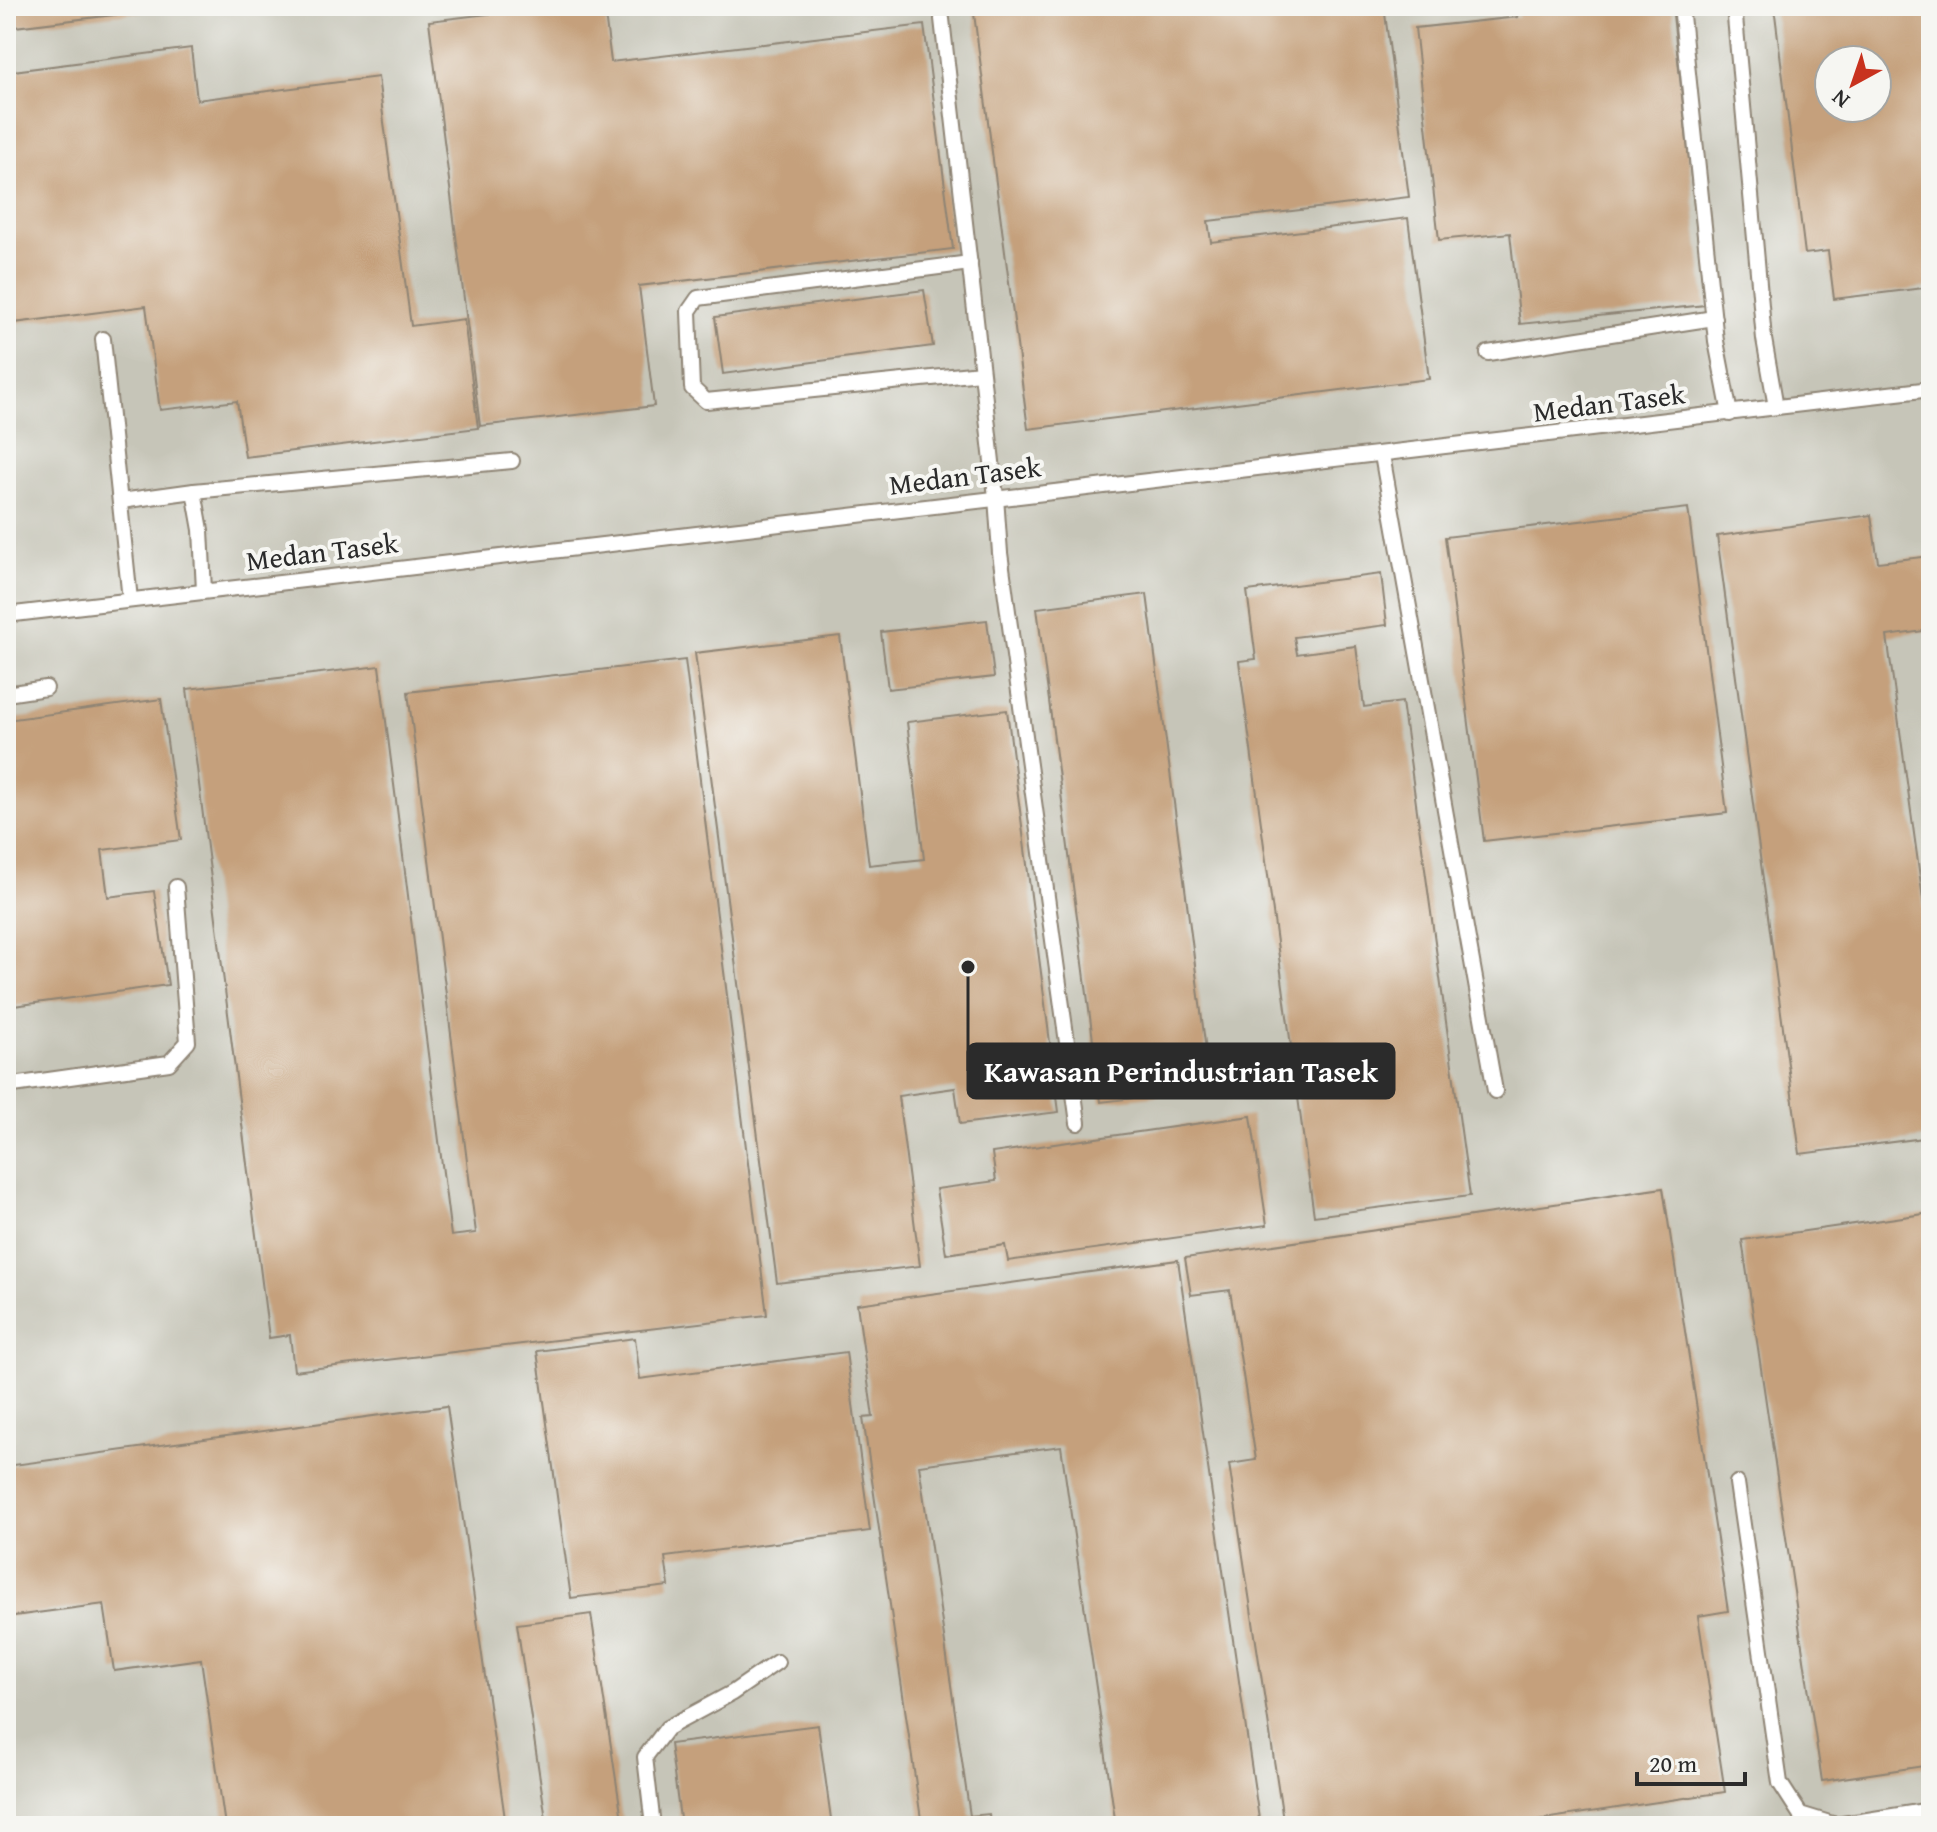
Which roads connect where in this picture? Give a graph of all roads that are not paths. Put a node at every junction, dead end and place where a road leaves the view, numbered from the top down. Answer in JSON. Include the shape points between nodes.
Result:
{"nodes":[{"id":1,"x":1681,"y":6,"type":"edge"},
{"id":2,"x":1734,"y":6,"type":"edge"},
{"id":3,"x":942,"y":19,"type":"dead end"},
{"id":4,"x":970,"y":263,"type":"junction"},
{"id":5,"x":1714,"y":318,"type":"junction"},
{"id":6,"x":103,"y":339,"type":"dead end"},
{"id":7,"x":1488,"y":353,"type":"dead end"},
{"id":8,"x":981,"y":373,"type":"junction"},
{"id":9,"x":1931,"y":389,"type":"edge"},
{"id":10,"x":1776,"y":407,"type":"junction"},
{"id":11,"x":1730,"y":414,"type":"junction"},
{"id":12,"x":1382,"y":455,"type":"junction"},
{"id":13,"x":512,"y":461,"type":"dead end"},
{"id":14,"x":194,"y":491,"type":"junction"},
{"id":15,"x":996,"y":497,"type":"junction"},
{"id":16,"x":121,"y":501,"type":"junction"},
{"id":17,"x":204,"y":591,"type":"junction"},
{"id":18,"x":130,"y":600,"type":"junction"},
{"id":19,"x":6,"y":615,"type":"edge"},
{"id":20,"x":46,"y":688,"type":"dead end"},
{"id":21,"x":6,"y":694,"type":"edge"},
{"id":22,"x":176,"y":887,"type":"dead end"},
{"id":23,"x":6,"y":1086,"type":"edge"},
{"id":24,"x":1495,"y":1091,"type":"dead end"},
{"id":25,"x":1078,"y":1123,"type":"dead end"},
{"id":26,"x":1737,"y":1483,"type":"dead end"},
{"id":27,"x":777,"y":1662,"type":"dead end"},
{"id":28,"x":1931,"y":1810,"type":"edge"},
{"id":29,"x":653,"y":1826,"type":"edge"}],
"edges":[{"from":1,"to":5,"type":"lane"},
{"from":2,"to":10,"type":"lane","via":[[1764,339]]},
{"from":3,"to":4,"type":"lane"},
{"from":4,"to":8,"type":"lane"},
{"from":4,"to":8,"type":"lane","via":[[698,298],[689,311],[692,388],[706,401]]},
{"from":5,"to":7,"type":"lane"},
{"from":5,"to":11,"type":"lane"},
{"from":6,"to":16,"type":"lane"},
{"from":8,"to":15,"type":"lane"},
{"from":9,"to":10,"type":"lane","name":"Medan Tasek"},
{"from":10,"to":11,"type":"lane","name":"Medan Tasek"},
{"from":11,"to":12,"type":"lane","name":"Medan Tasek"},
{"from":12,"to":15,"type":"lane","name":"Medan Tasek"},
{"from":12,"to":24,"type":"lane"},
{"from":13,"to":14,"type":"lane"},
{"from":14,"to":16,"type":"lane"},
{"from":14,"to":17,"type":"lane"},
{"from":15,"to":17,"type":"lane","name":"Medan Tasek"},
{"from":15,"to":25,"type":"lane"},
{"from":16,"to":18,"type":"lane"},
{"from":17,"to":18,"type":"lane","name":"Medan Tasek"},
{"from":18,"to":19,"type":"lane","name":"Medan Tasek"},
{"from":20,"to":21,"type":"lane"},
{"from":22,"to":23,"type":"lane","via":[[188,1042],[169,1063]]},
{"from":26,"to":28,"type":"lane","via":[[1780,1783],[1800,1814],[1836,1825]]},
{"from":27,"to":29,"type":"lane","via":[[667,1728],[645,1757]]}]}
